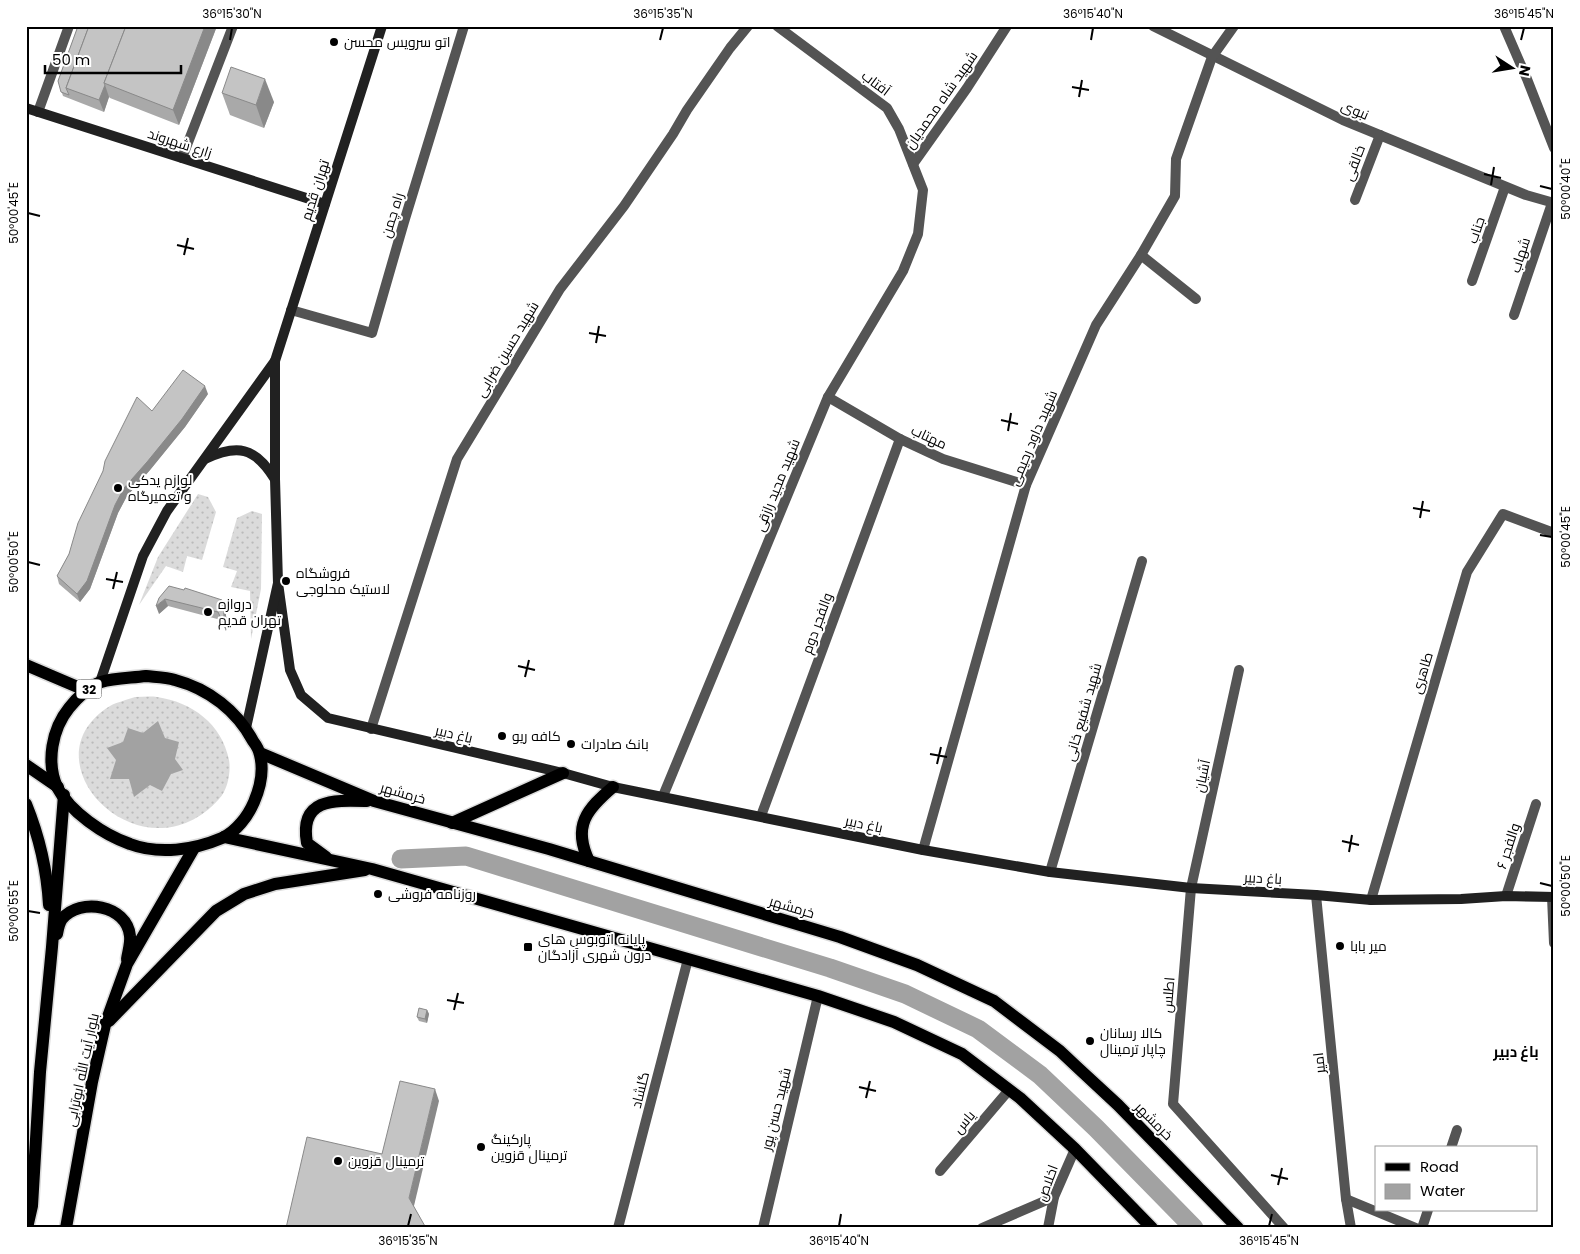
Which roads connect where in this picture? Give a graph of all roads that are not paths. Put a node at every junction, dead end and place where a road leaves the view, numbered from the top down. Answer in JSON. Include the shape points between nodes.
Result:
{"nodes":[{"id":1,"x":69,"y":26,"type":"edge"},
{"id":2,"x":232,"y":26,"type":"edge"},
{"id":3,"x":382,"y":26,"type":"edge"},
{"id":4,"x":464,"y":26,"type":"edge"},
{"id":5,"x":748,"y":26,"type":"edge"},
{"id":6,"x":777,"y":26,"type":"edge"},
{"id":7,"x":1008,"y":26,"type":"edge"},
{"id":8,"x":1153,"y":26,"type":"edge"},
{"id":9,"x":1234,"y":26,"type":"edge"},
{"id":10,"x":1504,"y":26,"type":"edge"},
{"id":11,"x":1212,"y":57,"type":"junction"},
{"id":12,"x":26,"y":108,"type":"edge"},
{"id":13,"x":38,"y":112,"type":"junction"},
{"id":14,"x":1380,"y":135,"type":"junction"},
{"id":15,"x":1554,"y":148,"type":"edge"},
{"id":16,"x":182,"y":158,"type":"junction"},
{"id":17,"x":913,"y":164,"type":"junction"},
{"id":18,"x":1505,"y":187,"type":"junction"},
{"id":19,"x":923,"y":190,"type":"joint"},
{"id":20,"x":1355,"y":200,"type":"dead end"},
{"id":21,"x":1553,"y":203,"type":"edge"},
{"id":22,"x":325,"y":204,"type":"junction"},
{"id":23,"x":1141,"y":255,"type":"junction"},
{"id":24,"x":1472,"y":281,"type":"dead end"},
{"id":25,"x":1196,"y":298,"type":"dead end"},
{"id":26,"x":291,"y":310,"type":"junction"},
{"id":27,"x":1514,"y":315,"type":"dead end"},
{"id":28,"x":275,"y":362,"type":"junction"},
{"id":29,"x":828,"y":397,"type":"junction"},
{"id":30,"x":900,"y":439,"type":"junction"},
{"id":31,"x":204,"y":460,"type":"junction"},
{"id":32,"x":275,"y":479,"type":"junction"},
{"id":33,"x":1026,"y":485,"type":"junction"},
{"id":34,"x":1554,"y":533,"type":"edge"},
{"id":35,"x":1142,"y":561,"type":"dead end"},
{"id":36,"x":278,"y":583,"type":"junction"},
{"id":37,"x":26,"y":665,"type":"edge"},
{"id":38,"x":1239,"y":670,"type":"dead end"},
{"id":39,"x":100,"y":682,"type":"junction"},
{"id":40,"x":87,"y":691,"type":"junction"},
{"id":41,"x":246,"y":728,"type":"junction"},
{"id":42,"x":371,"y":729,"type":"junction"},
{"id":43,"x":260,"y":754,"type":"junction"},
{"id":44,"x":26,"y":765,"type":"edge"},
{"id":45,"x":563,"y":773,"type":"junction"},
{"id":46,"x":613,"y":787,"type":"junction"},
{"id":47,"x":61,"y":791,"type":"junction"},
{"id":48,"x":663,"y":796,"type":"junction"},
{"id":49,"x":374,"y":801,"type":"junction"},
{"id":50,"x":26,"y":804,"type":"edge"},
{"id":51,"x":1536,"y":804,"type":"dead end"},
{"id":52,"x":761,"y":816,"type":"junction"},
{"id":53,"x":452,"y":823,"type":"junction"},
{"id":54,"x":224,"y":837,"type":"junction"},
{"id":55,"x":194,"y":848,"type":"junction"},
{"id":56,"x":923,"y":850,"type":"junction"},
{"id":57,"x":331,"y":860,"type":"junction"},
{"id":58,"x":589,"y":861,"type":"junction"},
{"id":59,"x":372,"y":869,"type":"junction"},
{"id":60,"x":1050,"y":872,"type":"junction"},
{"id":61,"x":1191,"y":888,"type":"junction"},
{"id":62,"x":1316,"y":895,"type":"junction"},
{"id":63,"x":1506,"y":896,"type":"junction"},
{"id":64,"x":1553,"y":897,"type":"edge"},
{"id":65,"x":1371,"y":900,"type":"junction"},
{"id":66,"x":1554,"y":942,"type":"edge"},
{"id":67,"x":52,"y":947,"type":"junction"},
{"id":68,"x":688,"y":959,"type":"junction"},
{"id":69,"x":127,"y":964,"type":"junction"},
{"id":70,"x":818,"y":996,"type":"junction"},
{"id":71,"x":105,"y":1025,"type":"junction"},
{"id":72,"x":1009,"y":1090,"type":"junction"},
{"id":73,"x":1457,"y":1130,"type":"dead end"},
{"id":74,"x":1452,"y":1146,"type":"edge"},
{"id":75,"x":1075,"y":1149,"type":"junction"},
{"id":76,"x":940,"y":1171,"type":"dead end"},
{"id":77,"x":1054,"y":1197,"type":"junction"},
{"id":78,"x":1346,"y":1199,"type":"junction"},
{"id":79,"x":1375,"y":1211,"type":"edge"},
{"id":80,"x":1377,"y":1212,"type":"edge"},
{"id":81,"x":1427,"y":1212,"type":"edge"},
{"id":82,"x":27,"y":1228,"type":"edge"},
{"id":83,"x":66,"y":1228,"type":"edge"},
{"id":84,"x":618,"y":1228,"type":"edge"},
{"id":85,"x":763,"y":1228,"type":"edge"},
{"id":86,"x":982,"y":1228,"type":"edge"},
{"id":87,"x":1048,"y":1228,"type":"edge"},
{"id":88,"x":1152,"y":1228,"type":"edge"},
{"id":89,"x":1238,"y":1228,"type":"edge"},
{"id":90,"x":1284,"y":1228,"type":"edge"},
{"id":91,"x":1351,"y":1228,"type":"edge"},
{"id":92,"x":1416,"y":1228,"type":"edge"},
{"id":93,"x":1422,"y":1228,"type":"edge"}],
"edges":[{"from":1,"to":13,"type":"street"},
{"from":2,"to":16,"type":"street"},
{"from":3,"to":22,"type":"main road","name":"تهران قدیم"},
{"from":4,"to":26,"type":"street","name":"راه چمن","via":[[372,333]]},
{"from":5,"to":42,"type":"street","name":"شهید حسین ضرابی","via":[[687,110],[624,206],[560,289],[456,459]]},
{"from":6,"to":17,"type":"street","name":"آفتاب","via":[[887,108]]},
{"from":7,"to":17,"type":"street","name":"شهید شاه محمدیان"},
{"from":8,"to":11,"type":"street","name":"نبوی"},
{"from":9,"to":11,"type":"street","name":"شهید داود رحیمی"},
{"from":10,"to":15,"type":"street"},
{"from":11,"to":14,"type":"street","name":"نبوی"},
{"from":11,"to":23,"type":"street","name":"شهید داود رحیمی","via":[[1176,159],[1175,196]]},
{"from":12,"to":13,"type":"main road","name":"زارع شهروند"},
{"from":13,"to":16,"type":"main road","name":"زارع شهروند"},
{"from":14,"to":18,"type":"street","name":"نبوی"},
{"from":14,"to":20,"type":"street","name":"خالقی"},
{"from":16,"to":22,"type":"main road","name":"زارع شهروند"},
{"from":17,"to":19,"type":"street","name":"آفتاب"},
{"from":18,"to":21,"type":"street","name":"نبوی"},
{"from":18,"to":24,"type":"street","name":"جناب"},
{"from":19,"to":29,"type":"street","name":"شهید مجید رازقی","via":[[918,234],[903,271]]},
{"from":21,"to":27,"type":"street","name":"شهاب"},
{"from":22,"to":26,"type":"main road","name":"تهران قدیم"},
{"from":23,"to":25,"type":"street"},
{"from":23,"to":33,"type":"street","name":"شهید داود رحیمی","via":[[1096,325]]},
{"from":26,"to":28,"type":"main road","name":"تهران قدیم"},
{"from":28,"to":31,"type":"main road"},
{"from":28,"to":32,"type":"main road"},
{"from":29,"to":30,"type":"street","name":"مهتاب"},
{"from":29,"to":48,"type":"street","name":"شهید مجید رازقی"},
{"from":30,"to":33,"type":"street","name":"مهتاب","via":[[943,460]]},
{"from":30,"to":52,"type":"street","name":"والفجر دوم"},
{"from":31,"to":32,"type":"main road","via":[[221,452],[238,450],[252,453],[265,463]]},
{"from":31,"to":39,"type":"main road","via":[[167,511],[143,556]]},
{"from":32,"to":36,"type":"main road"},
{"from":33,"to":56,"type":"street","name":"شهید داود رحیمی"},
{"from":34,"to":65,"type":"street","name":"طاهری","via":[[1503,514],[1467,572]]},
{"from":35,"to":60,"type":"street","name":"شهید شفیع خانی"},
{"from":36,"to":41,"type":"main road"},
{"from":36,"to":42,"type":"main road","name":"باغ دبیر","via":[[290,670],[301,695],[328,718]]},
{"from":37,"to":40,"type":"main road","number":"32"},
{"from":38,"to":61,"type":"street","name":"آشیان"},
{"from":39,"to":40,"type":"main road","number":"32"},
{"from":39,"to":41,"type":"main road","number":"32","via":[[146,676],[175,680],[202,690],[226,706]]},
{"from":40,"to":47,"type":"main road","number":"32","via":[[63,715],[55,732],[53,769]]},
{"from":41,"to":43,"type":"main road","number":"32"},
{"from":42,"to":45,"type":"main road","name":"باغ دبیر"},
{"from":43,"to":49,"type":"main road","name":"خرمشهر"},
{"from":43,"to":54,"type":"main road","number":"32","via":[[262,773],[251,810],[239,826]]},
{"from":44,"to":47,"type":"main road","number":"32"},
{"from":45,"to":46,"type":"main road","name":"باغ دبیر"},
{"from":45,"to":53,"type":"main road"},
{"from":46,"to":48,"type":"main road","name":"باغ دبیر"},
{"from":46,"to":58,"type":"main road","via":[[585,817],[581,840]]},
{"from":47,"to":55,"type":"main road","number":"32","via":[[77,812],[102,832],[131,845],[162,850]]},
{"from":47,"to":67,"type":"main road","number":"32"},
{"from":48,"to":52,"type":"main road","name":"باغ دبیر"},
{"from":49,"to":53,"type":"main road","name":"خرمشهر"},
{"from":49,"to":57,"type":"main road","via":[[336,800],[320,804],[309,814],[304,830],[307,843]]},
{"from":50,"to":67,"type":"main road","via":[[36,828],[48,882]]},
{"from":51,"to":63,"type":"street","name":"والفجر ۶"},
{"from":52,"to":56,"type":"main road","name":"باغ دبیر"},
{"from":53,"to":58,"type":"main road","name":"خرمشهر"},
{"from":54,"to":55,"type":"main road","number":"32"},
{"from":54,"to":57,"type":"main road"},
{"from":55,"to":69,"type":"main road","name":"بلوار آیت الله ابوترابی"},
{"from":56,"to":60,"type":"main road","name":"باغ دبیر"},
{"from":57,"to":59,"type":"main road"},
{"from":58,"to":89,"type":"main road","name":"خرمشهر","via":[[840,938],[917,965],[994,1001],[1071,1062],[1118,1105]]},
{"from":59,"to":68,"type":"main road"},
{"from":59,"to":71,"type":"main road","via":[[275,884],[244,894],[216,911]]},
{"from":60,"to":61,"type":"main road","name":"باغ دبیر"},
{"from":61,"to":62,"type":"main road","name":"باغ دبیر"},
{"from":61,"to":90,"type":"street","name":"اطلس","via":[[1173,1104]]},
{"from":62,"to":65,"type":"main road","name":"باغ دبیر"},
{"from":62,"to":78,"type":"street","name":"امیر"},
{"from":63,"to":64,"type":"main road","name":"باغ دبیر"},
{"from":63,"to":65,"type":"main road","name":"باغ دبیر"},
{"from":64,"to":66,"type":"street"},
{"from":67,"to":69,"type":"main road","via":[[61,920],[77,909],[96,906],[114,912],[127,927],[130,936]]},
{"from":67,"to":82,"type":"main road","number":"32","via":[[32,1206]]},
{"from":68,"to":70,"type":"main road"},
{"from":68,"to":84,"type":"street","name":"گلشاد"},
{"from":69,"to":71,"type":"main road","name":"بلوار آیت الله ابوترابی"},
{"from":70,"to":72,"type":"main road","via":[[894,1022],[962,1054]]},
{"from":70,"to":85,"type":"street","name":"شهید حسن پور"},
{"from":71,"to":83,"type":"main road","name":"بلوار آیت الله ابوترابی"},
{"from":72,"to":75,"type":"main road"},
{"from":72,"to":76,"type":"street","name":"یاس"},
{"from":73,"to":74,"type":"street"},
{"from":75,"to":77,"type":"street","name":"اخلاص"},
{"from":75,"to":88,"type":"main road"},
{"from":77,"to":86,"type":"street"},
{"from":77,"to":87,"type":"street","name":"اخلاص"},
{"from":78,"to":79,"type":"street"},
{"from":78,"to":91,"type":"street","name":"امیر"},
{"from":80,"to":92,"type":"street"},
{"from":81,"to":93,"type":"street"}]}
